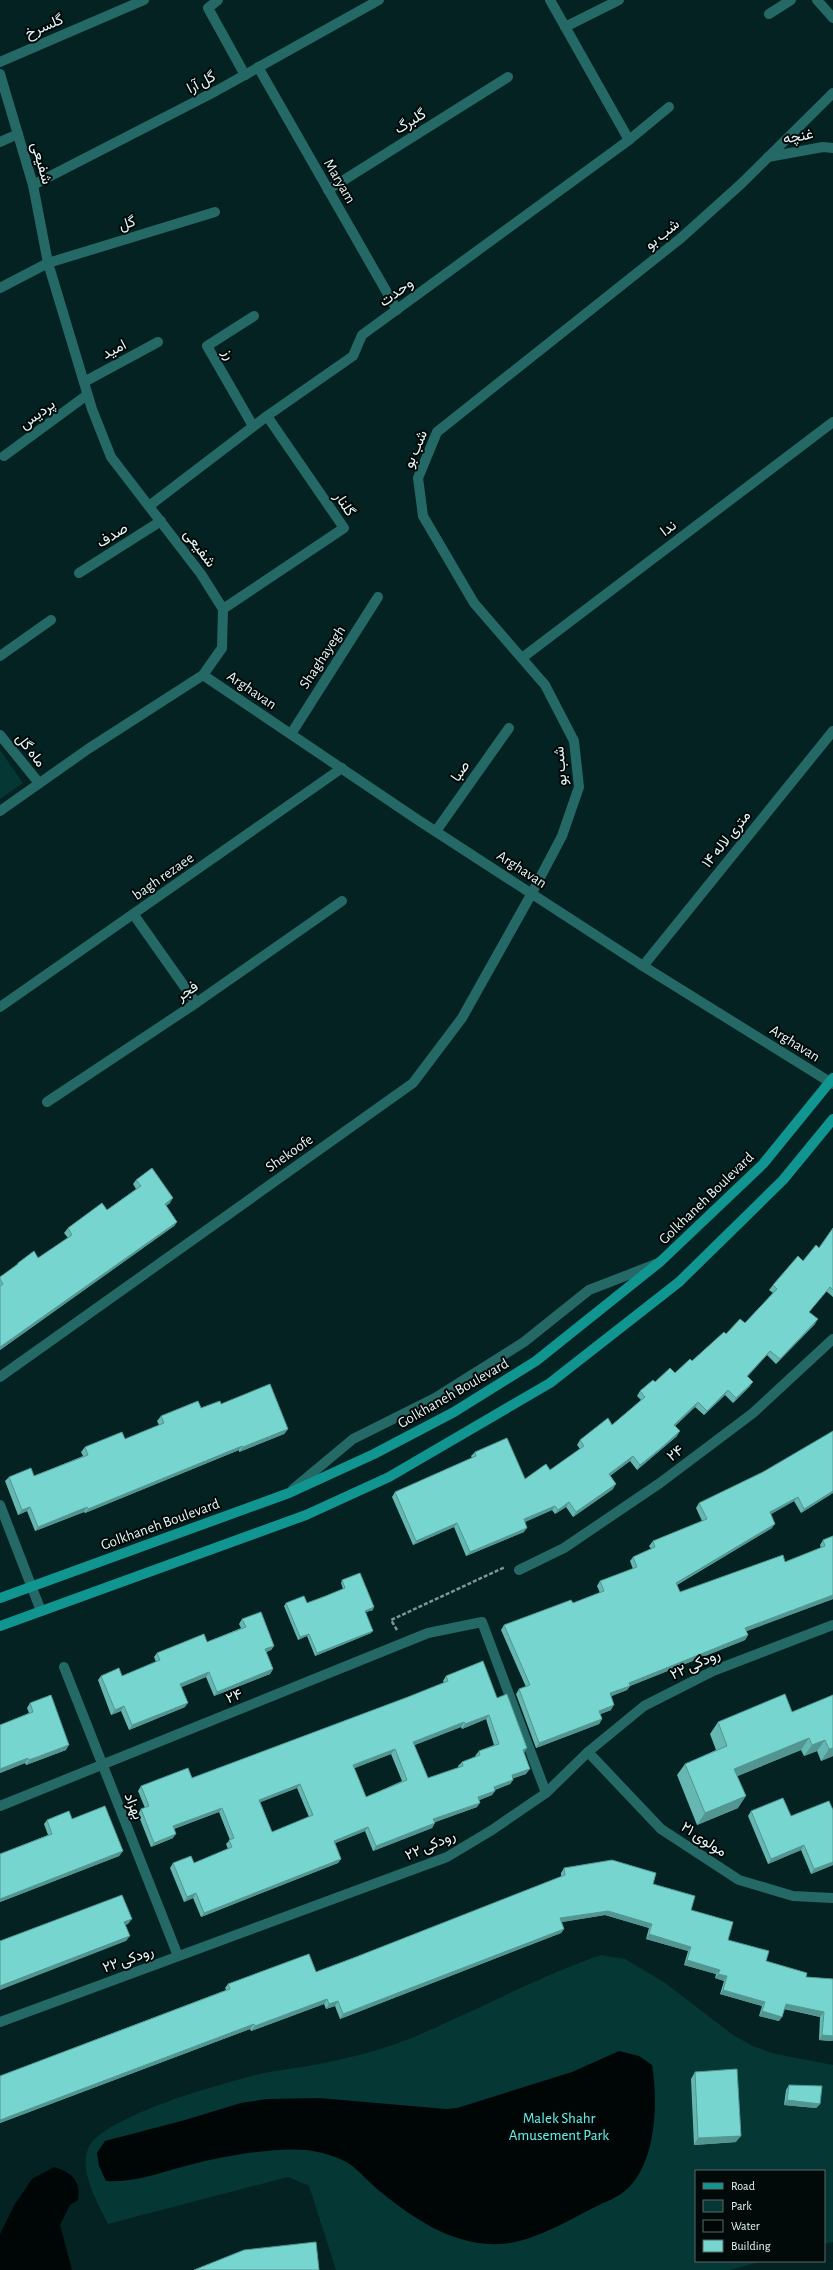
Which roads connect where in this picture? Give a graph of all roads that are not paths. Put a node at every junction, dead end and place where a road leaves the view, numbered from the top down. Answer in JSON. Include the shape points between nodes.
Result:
{"nodes":[{"id":1,"x":144,"y":0,"type":"edge"},
{"id":2,"x":218,"y":0,"type":"edge"},
{"id":3,"x":379,"y":0,"type":"edge"},
{"id":4,"x":550,"y":0,"type":"edge"},
{"id":5,"x":619,"y":0,"type":"edge"},
{"id":6,"x":791,"y":0,"type":"edge"},
{"id":7,"x":817,"y":0,"type":"edge"},
{"id":8,"x":769,"y":14,"type":"dead end"},
{"id":9,"x":833,"y":18,"type":"edge"},
{"id":10,"x":565,"y":27,"type":"junction"},
{"id":11,"x":0,"y":62,"type":"edge"},
{"id":12,"x":258,"y":67,"type":"junction"},
{"id":13,"x":0,"y":74,"type":"edge"},
{"id":14,"x":245,"y":75,"type":"junction"},
{"id":15,"x":508,"y":77,"type":"dead end"},
{"id":16,"x":833,"y":93,"type":"edge"},
{"id":17,"x":669,"y":107,"type":"dead end"},
{"id":18,"x":18,"y":134,"type":"junction"},
{"id":19,"x":629,"y":140,"type":"junction"},
{"id":20,"x":0,"y":142,"type":"edge"},
{"id":21,"x":833,"y":148,"type":"edge"},
{"id":22,"x":768,"y":157,"type":"junction"},
{"id":23,"x":33,"y":185,"type":"junction"},
{"id":24,"x":328,"y":190,"type":"junction"},
{"id":25,"x":215,"y":212,"type":"dead end"},
{"id":26,"x":48,"y":263,"type":"junction"},
{"id":27,"x":0,"y":288,"type":"edge"},
{"id":28,"x":397,"y":310,"type":"junction"},
{"id":29,"x":254,"y":316,"type":"dead end"},
{"id":30,"x":158,"y":342,"type":"dead end"},
{"id":31,"x":84,"y":382,"type":"junction"},
{"id":32,"x":88,"y":395,"type":"junction"},
{"id":33,"x":267,"y":416,"type":"junction"},
{"id":34,"x":833,"y":422,"type":"edge"},
{"id":35,"x":253,"y":426,"type":"junction"},
{"id":36,"x":4,"y":456,"type":"dead end"},
{"id":37,"x":149,"y":506,"type":"junction"},
{"id":38,"x":161,"y":521,"type":"junction"},
{"id":39,"x":79,"y":574,"type":"dead end"},
{"id":40,"x":378,"y":597,"type":"dead end"},
{"id":41,"x":223,"y":609,"type":"junction"},
{"id":42,"x":51,"y":620,"type":"dead end"},
{"id":43,"x":0,"y":656,"type":"edge"},
{"id":44,"x":522,"y":658,"type":"junction"},
{"id":45,"x":203,"y":675,"type":"junction"},
{"id":46,"x":509,"y":728,"type":"dead end"},
{"id":47,"x":833,"y":731,"type":"edge"},
{"id":48,"x":291,"y":734,"type":"junction"},
{"id":49,"x":0,"y":736,"type":"edge"},
{"id":50,"x":342,"y":768,"type":"junction"},
{"id":51,"x":39,"y":783,"type":"junction"},
{"id":52,"x":0,"y":811,"type":"edge"},
{"id":53,"x":436,"y":831,"type":"junction"},
{"id":54,"x":532,"y":893,"type":"junction"},
{"id":55,"x":342,"y":901,"type":"dead end"},
{"id":56,"x":134,"y":915,"type":"junction"},
{"id":57,"x":643,"y":966,"type":"junction"},
{"id":58,"x":196,"y":1003,"type":"junction"},
{"id":59,"x":0,"y":1007,"type":"edge"},
{"id":60,"x":832,"y":1083,"type":"edge"},
{"id":61,"x":47,"y":1102,"type":"dead end"},
{"id":62,"x":833,"y":1120,"type":"edge"},
{"id":63,"x":661,"y":1261,"type":"junction"},
{"id":64,"x":833,"y":1339,"type":"edge"},
{"id":65,"x":0,"y":1377,"type":"edge"},
{"id":66,"x":289,"y":1493,"type":"junction"},
{"id":67,"x":0,"y":1505,"type":"edge"},
{"id":68,"x":515,"y":1567,"type":"road end"},
{"id":69,"x":32,"y":1586,"type":"junction"},
{"id":70,"x":0,"y":1598,"type":"edge"},
{"id":71,"x":41,"y":1611,"type":"junction"},
{"id":72,"x":833,"y":1625,"type":"edge"},
{"id":73,"x":0,"y":1626,"type":"edge"},
{"id":74,"x":64,"y":1667,"type":"dead end"},
{"id":75,"x":588,"y":1752,"type":"junction"},
{"id":76,"x":102,"y":1767,"type":"junction"},
{"id":77,"x":546,"y":1793,"type":"junction"},
{"id":78,"x":0,"y":1806,"type":"edge"},
{"id":79,"x":833,"y":1898,"type":"edge"},
{"id":80,"x":178,"y":1956,"type":"junction"},
{"id":81,"x":0,"y":2022,"type":"edge"}],
"edges":[{"from":1,"to":11,"type":"street","name":"گلسرخ"},
{"from":2,"to":14,"type":"street","via":[[208,8]]},
{"from":3,"to":12,"type":"street","name":"گل آرا"},
{"from":4,"to":10,"type":"street"},
{"from":5,"to":10,"type":"street"},
{"from":6,"to":8,"type":"street"},
{"from":7,"to":9,"type":"street"},
{"from":10,"to":19,"type":"street"},
{"from":12,"to":14,"type":"street","name":"گل آرا"},
{"from":12,"to":24,"type":"street","name":"Maryam"},
{"from":13,"to":18,"type":"street","name":"شفیعی"},
{"from":14,"to":23,"type":"street","name":"گل آرا"},
{"from":15,"to":24,"type":"street","name":"گلبرگ"},
{"from":16,"to":22,"type":"street","name":"شب بو"},
{"from":17,"to":19,"type":"street","name":"وحدت"},
{"from":18,"to":20,"type":"street"},
{"from":18,"to":23,"type":"street","name":"شفیعی"},
{"from":19,"to":28,"type":"street","name":"وحدت"},
{"from":21,"to":22,"type":"street","name":"غنچه","via":[[823,147]]},
{"from":22,"to":44,"type":"street","name":"شب بو","via":[[681,238],[437,432],[418,478],[423,516],[474,603]]},
{"from":23,"to":26,"type":"street","name":"شفیعی"},
{"from":24,"to":28,"type":"street","name":"Maryam"},
{"from":25,"to":26,"type":"street","name":"گل"},
{"from":26,"to":27,"type":"street"},
{"from":26,"to":31,"type":"street","name":"شفیعی"},
{"from":28,"to":33,"type":"street","name":"وحدت","via":[[362,335],[353,356]]},
{"from":29,"to":35,"type":"street","name":"رز","via":[[207,346]]},
{"from":30,"to":31,"type":"street","name":"امید"},
{"from":31,"to":32,"type":"street","name":"شفیعی"},
{"from":32,"to":36,"type":"street","name":"پردیس"},
{"from":32,"to":37,"type":"street","name":"شفیعی","via":[[111,457]]},
{"from":33,"to":35,"type":"street","name":"وحدت"},
{"from":33,"to":41,"type":"street","name":"گلنار","via":[[344,528]]},
{"from":34,"to":44,"type":"street","name":"ندا"},
{"from":35,"to":37,"type":"street","name":"وحدت"},
{"from":37,"to":38,"type":"street","name":"شفیعی"},
{"from":38,"to":39,"type":"street","name":"صدف"},
{"from":38,"to":41,"type":"street","name":"شفیعی","via":[[201,574]]},
{"from":40,"to":48,"type":"street","name":"Shaghayegh"},
{"from":41,"to":45,"type":"street","via":[[222,648]]},
{"from":42,"to":43,"type":"street"},
{"from":44,"to":54,"type":"street","name":"شب بو","via":[[545,684],[574,741],[579,787],[562,836]]},
{"from":45,"to":48,"type":"street","name":"Arghavan"},
{"from":45,"to":51,"type":"street"},
{"from":46,"to":53,"type":"street","name":"صبا"},
{"from":47,"to":57,"type":"street","name":"۱۴ متری لاله"},
{"from":48,"to":50,"type":"street","name":"Arghavan"},
{"from":49,"to":51,"type":"street","name":"ماه گل"},
{"from":50,"to":53,"type":"street","name":"Arghavan"},
{"from":50,"to":56,"type":"street","name":"bagh rezaee"},
{"from":51,"to":52,"type":"street"},
{"from":53,"to":54,"type":"street","name":"Arghavan"},
{"from":54,"to":57,"type":"street","name":"Arghavan"},
{"from":54,"to":65,"type":"street","name":"Shekoofe","via":[[462,1018],[413,1083]]},
{"from":55,"to":58,"type":"street","name":"فجر"},
{"from":56,"to":58,"type":"street"},
{"from":56,"to":59,"type":"street","name":"bagh rezaee"},
{"from":57,"to":60,"type":"street","name":"Arghavan"},
{"from":58,"to":61,"type":"street","name":"فجر"},
{"from":60,"to":63,"type":"main road","name":"Golkhaneh Boulevard","via":[[764,1164]]},
{"from":62,"to":71,"type":"main road","via":[[783,1180],[679,1282],[550,1383],[390,1477],[306,1515]]},
{"from":63,"to":66,"type":"main road","name":"Golkhaneh Boulevard","via":[[536,1361],[461,1408],[374,1454]]},
{"from":63,"to":66,"type":"street","via":[[589,1290],[518,1346],[435,1398],[353,1439]]},
{"from":64,"to":68,"type":"street","name":"۲۴","via":[[753,1413],[660,1483],[564,1548]]},
{"from":66,"to":69,"type":"main road","name":"Golkhaneh Boulevard"},
{"from":67,"to":69,"type":"street"},
{"from":69,"to":70,"type":"main road","name":"Golkhaneh Boulevard"},
{"from":69,"to":71,"type":"street"},
{"from":71,"to":73,"type":"main road"},
{"from":72,"to":75,"type":"street","name":"رودکی ۲۲","via":[[713,1671],[644,1706]]},
{"from":74,"to":76,"type":"street","name":"بهزاد"},
{"from":75,"to":77,"type":"street","name":"رودکی ۲۲"},
{"from":75,"to":79,"type":"street","name":"مولوی ۲۱","via":[[661,1829],[739,1880],[793,1896]]},
{"from":76,"to":77,"type":"street","name":"۲۴","via":[[428,1633],[482,1622]]},
{"from":76,"to":78,"type":"street","name":"۲۴"},
{"from":76,"to":80,"type":"street","name":"بهزاد"},
{"from":77,"to":80,"type":"street","name":"رودکی ۲۲","via":[[447,1857]]},
{"from":80,"to":81,"type":"street","name":"رودکی ۲۲"}]}
